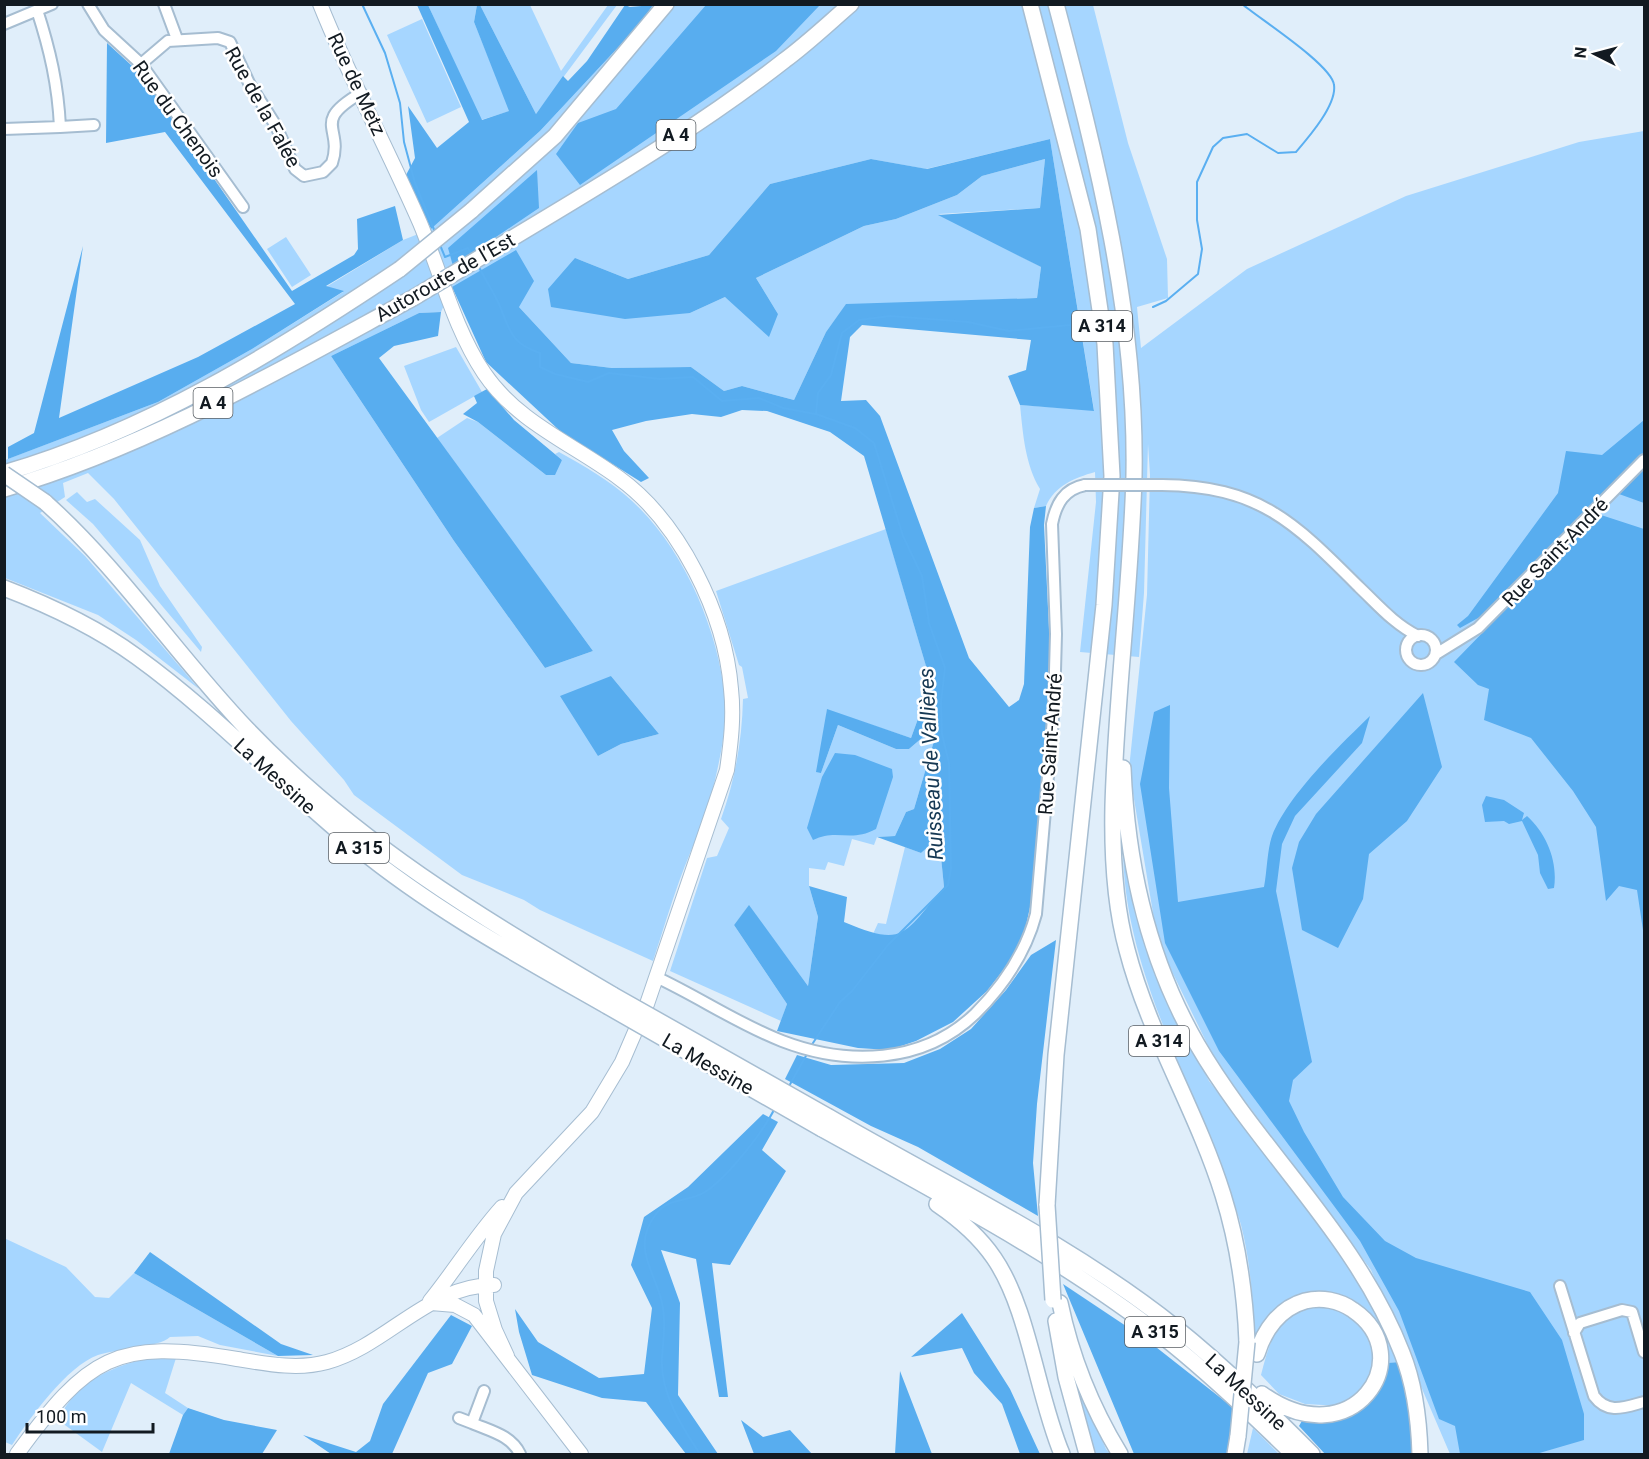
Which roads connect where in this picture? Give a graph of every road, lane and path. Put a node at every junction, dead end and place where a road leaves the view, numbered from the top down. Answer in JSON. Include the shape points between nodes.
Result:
{"nodes":[{"id":1,"x":52,"y":4,"type":"edge"},
{"id":2,"x":88,"y":4,"type":"edge"},
{"id":3,"x":164,"y":4,"type":"edge"},
{"id":4,"x":320,"y":4,"type":"edge"},
{"id":5,"x":666,"y":4,"type":"edge"},
{"id":6,"x":851,"y":4,"type":"edge"},
{"id":7,"x":1030,"y":4,"type":"edge"},
{"id":8,"x":1056,"y":4,"type":"edge"},
{"id":9,"x":37,"y":10,"type":"junction"},
{"id":10,"x":4,"y":24,"type":"edge"},
{"id":11,"x":177,"y":39,"type":"junction"},
{"id":12,"x":141,"y":64,"type":"junction"},
{"id":13,"x":361,"y":93,"type":"junction"},
{"id":14,"x":94,"y":125,"type":"dead end"},
{"id":15,"x":60,"y":127,"type":"junction"},
{"id":16,"x":4,"y":129,"type":"edge"},
{"id":17,"x":243,"y":207,"type":"dead end"},
{"id":18,"x":1644,"y":460,"type":"edge"},
{"id":19,"x":4,"y":474,"type":"edge"},
{"id":20,"x":4,"y":489,"type":"edge"},
{"id":21,"x":4,"y":588,"type":"edge"},
{"id":22,"x":1397,"y":625,"type":"junction"},
{"id":23,"x":1418,"y":636,"type":"junction"},
{"id":24,"x":1462,"y":639,"type":"junction"},
{"id":25,"x":1432,"y":640,"type":"junction"},
{"id":26,"x":1407,"y":648,"type":"junction"},
{"id":27,"x":1436,"y":654,"type":"junction"},
{"id":28,"x":1117,"y":731,"type":"junction"},
{"id":29,"x":656,"y":977,"type":"junction"},
{"id":30,"x":610,"y":1000,"type":"junction"},
{"id":31,"x":825,"y":1123,"type":"junction"},
{"id":32,"x":553,"y":1156,"type":"junction"},
{"id":33,"x":872,"y":1156,"type":"junction"},
{"id":34,"x":516,"y":1193,"type":"junction"},
{"id":35,"x":490,"y":1285,"type":"junction"},
{"id":36,"x":1560,"y":1286,"type":"dead end"},
{"id":37,"x":1057,"y":1301,"type":"junction"},
{"id":38,"x":429,"y":1303,"type":"junction"},
{"id":39,"x":1176,"y":1328,"type":"junction"},
{"id":40,"x":1574,"y":1334,"type":"junction"},
{"id":41,"x":1252,"y":1348,"type":"junction"},
{"id":42,"x":1644,"y":1352,"type":"edge"},
{"id":43,"x":510,"y":1359,"type":"junction"},
{"id":44,"x":484,"y":1390,"type":"dead end"},
{"id":45,"x":1644,"y":1402,"type":"edge"},
{"id":46,"x":459,"y":1418,"type":"dead end"},
{"id":47,"x":472,"y":1424,"type":"junction"},
{"id":48,"x":1239,"y":1447,"type":"edge"},
{"id":49,"x":17,"y":1455,"type":"edge"},
{"id":50,"x":520,"y":1455,"type":"edge"},
{"id":51,"x":581,"y":1455,"type":"edge"},
{"id":52,"x":1062,"y":1455,"type":"edge"},
{"id":53,"x":1087,"y":1455,"type":"edge"},
{"id":54,"x":1120,"y":1455,"type":"edge"},
{"id":55,"x":1293,"y":1455,"type":"edge"},
{"id":56,"x":1312,"y":1455,"type":"edge"},
{"id":57,"x":1420,"y":1455,"type":"edge"}],
"edges":[{"from":1,"to":9,"type":"street"},
{"from":2,"to":12,"type":"street","name":"Rue du Chenois","via":[[104,30]]},
{"from":3,"to":11,"type":"street"},
{"from":4,"to":13,"type":"main road","name":"Rue de Metz"},
{"from":5,"to":19,"type":"highway","name":"Autoroute de l’Est","number":"A 4","bridge":true,"via":[[555,136],[400,269],[259,361],[151,417]]},
{"from":6,"to":20,"type":"highway","name":"Autoroute de l’Est","number":"A 4","bridge":true,"via":[[730,100],[614,176],[412,298],[268,376],[146,435]]},
{"from":7,"to":37,"type":"highway","number":"A 314","bridge":true,"via":[[1088,229],[1105,344],[1112,476],[1104,605],[1051,1125],[1049,1207]]},
{"from":8,"to":28,"type":"highway","number":"A 314","via":[[1111,227],[1126,331],[1134,475]]},
{"from":9,"to":10,"type":"street"},
{"from":9,"to":15,"type":"street","via":[[54,64]]},
{"from":11,"to":12,"type":"street","via":[[168,41]]},
{"from":11,"to":13,"type":"street","name":"Rue de la Falée","via":[[218,38],[230,42],[295,169],[304,176],[323,172],[332,163],[332,119],[338,108]]},
{"from":12,"to":17,"type":"street","name":"Rue du Chenois"},
{"from":13,"to":29,"type":"main road","name":"Rue de Metz","via":[[462,334],[484,373],[538,426],[619,477],[648,502],[695,572],[720,636],[729,668],[733,709],[727,770]]},
{"from":14,"to":15,"type":"street"},
{"from":15,"to":16,"type":"street"},
{"from":18,"to":24,"type":"street","name":"Rue Saint-André","via":[[1514,596]]},
{"from":19,"to":30,"type":"highway","name":"La Messine","number":"A 315","bridge":true,"via":[[69,524],[220,700],[308,788],[392,857]]},
{"from":21,"to":30,"type":"highway","name":"La Messine","number":"A 315","via":[[52,606],[136,656],[385,868],[476,931]]},
{"from":22,"to":23,"type":"street","name":"Rue Saint-André"},
{"from":22,"to":26,"type":"street","name":"Rue Saint-André"},
{"from":22,"to":29,"type":"street","name":"Rue Saint-André","bridge":true,"via":[[1312,540],[1272,510],[1241,496],[1213,488],[1076,486],[1054,511],[1052,524],[1054,707],[1040,887],[1031,936],[990,998],[967,1022],[937,1041],[885,1057],[863,1057],[794,1045],[736,1020]]},
{"from":23,"to":25,"type":"street"},
{"from":23,"to":26,"type":"street"},
{"from":24,"to":25,"type":"street"},
{"from":24,"to":27,"type":"street","name":"Rue Saint-André"},
{"from":25,"to":27,"type":"street"},
{"from":26,"to":27,"type":"street","via":[[1409,659],[1418,665],[1429,663]]},
{"from":28,"to":41,"type":"highway","number":"A 314","via":[[1113,845],[1119,917],[1150,1018],[1222,1193],[1244,1287]]},
{"from":28,"to":57,"type":"highway","via":[[1135,879],[1153,950],[1167,984],[1215,1073],[1338,1239],[1386,1317],[1410,1378]]},
{"from":29,"to":32,"type":"main road","name":"Rue de Metz","via":[[611,1083],[592,1112]]},
{"from":30,"to":31,"type":"highway","name":"La Messine","number":"A 315","bridge":true},
{"from":31,"to":33,"type":"highway","name":"La Messine","number":"A 315"},
{"from":31,"to":39,"type":"highway","name":"La Messine","number":"A 315","via":[[1061,1249]]},
{"from":32,"to":34,"type":"main road"},
{"from":32,"to":35,"type":"main road","via":[[507,1225]]},
{"from":33,"to":52,"type":"highway","via":[[964,1224],[994,1258],[1014,1298]]},
{"from":33,"to":55,"type":"highway","name":"La Messine","number":"A 315","via":[[1059,1265],[1127,1311],[1215,1380]]},
{"from":34,"to":35,"type":"main road","via":[[495,1233],[488,1258]]},
{"from":34,"to":38,"type":"main road","via":[[476,1236]]},
{"from":35,"to":38,"type":"main road","via":[[460,1289]]},
{"from":35,"to":43,"type":"main road","via":[[490,1315]]},
{"from":36,"to":40,"type":"street"},
{"from":37,"to":53,"type":"highway","number":"A 314","via":[[1066,1377]]},
{"from":37,"to":54,"type":"highway","via":[[1095,1408]]},
{"from":38,"to":43,"type":"main road","via":[[455,1305],[469,1312]]},
{"from":38,"to":49,"type":"main road","via":[[383,1336],[351,1354],[325,1362],[284,1365],[170,1350],[117,1358],[72,1386]]},
{"from":39,"to":41,"type":"highway","via":[[1270,1400],[1309,1417],[1340,1415],[1355,1407],[1370,1393],[1380,1366],[1379,1345],[1366,1320],[1344,1304],[1320,1299],[1302,1302],[1282,1313]]},
{"from":39,"to":56,"type":"highway","name":"La Messine","number":"A 315"},
{"from":40,"to":42,"type":"street","via":[[1580,1323],[1622,1310],[1632,1312]]},
{"from":40,"to":45,"type":"street","via":[[1599,1402],[1616,1409]]},
{"from":41,"to":48,"type":"highway","number":"A 314","bridge":true},
{"from":43,"to":51,"type":"main road"},
{"from":44,"to":47,"type":"street"},
{"from":46,"to":47,"type":"street"},
{"from":47,"to":50,"type":"street","via":[[505,1437],[514,1443]]}]}
